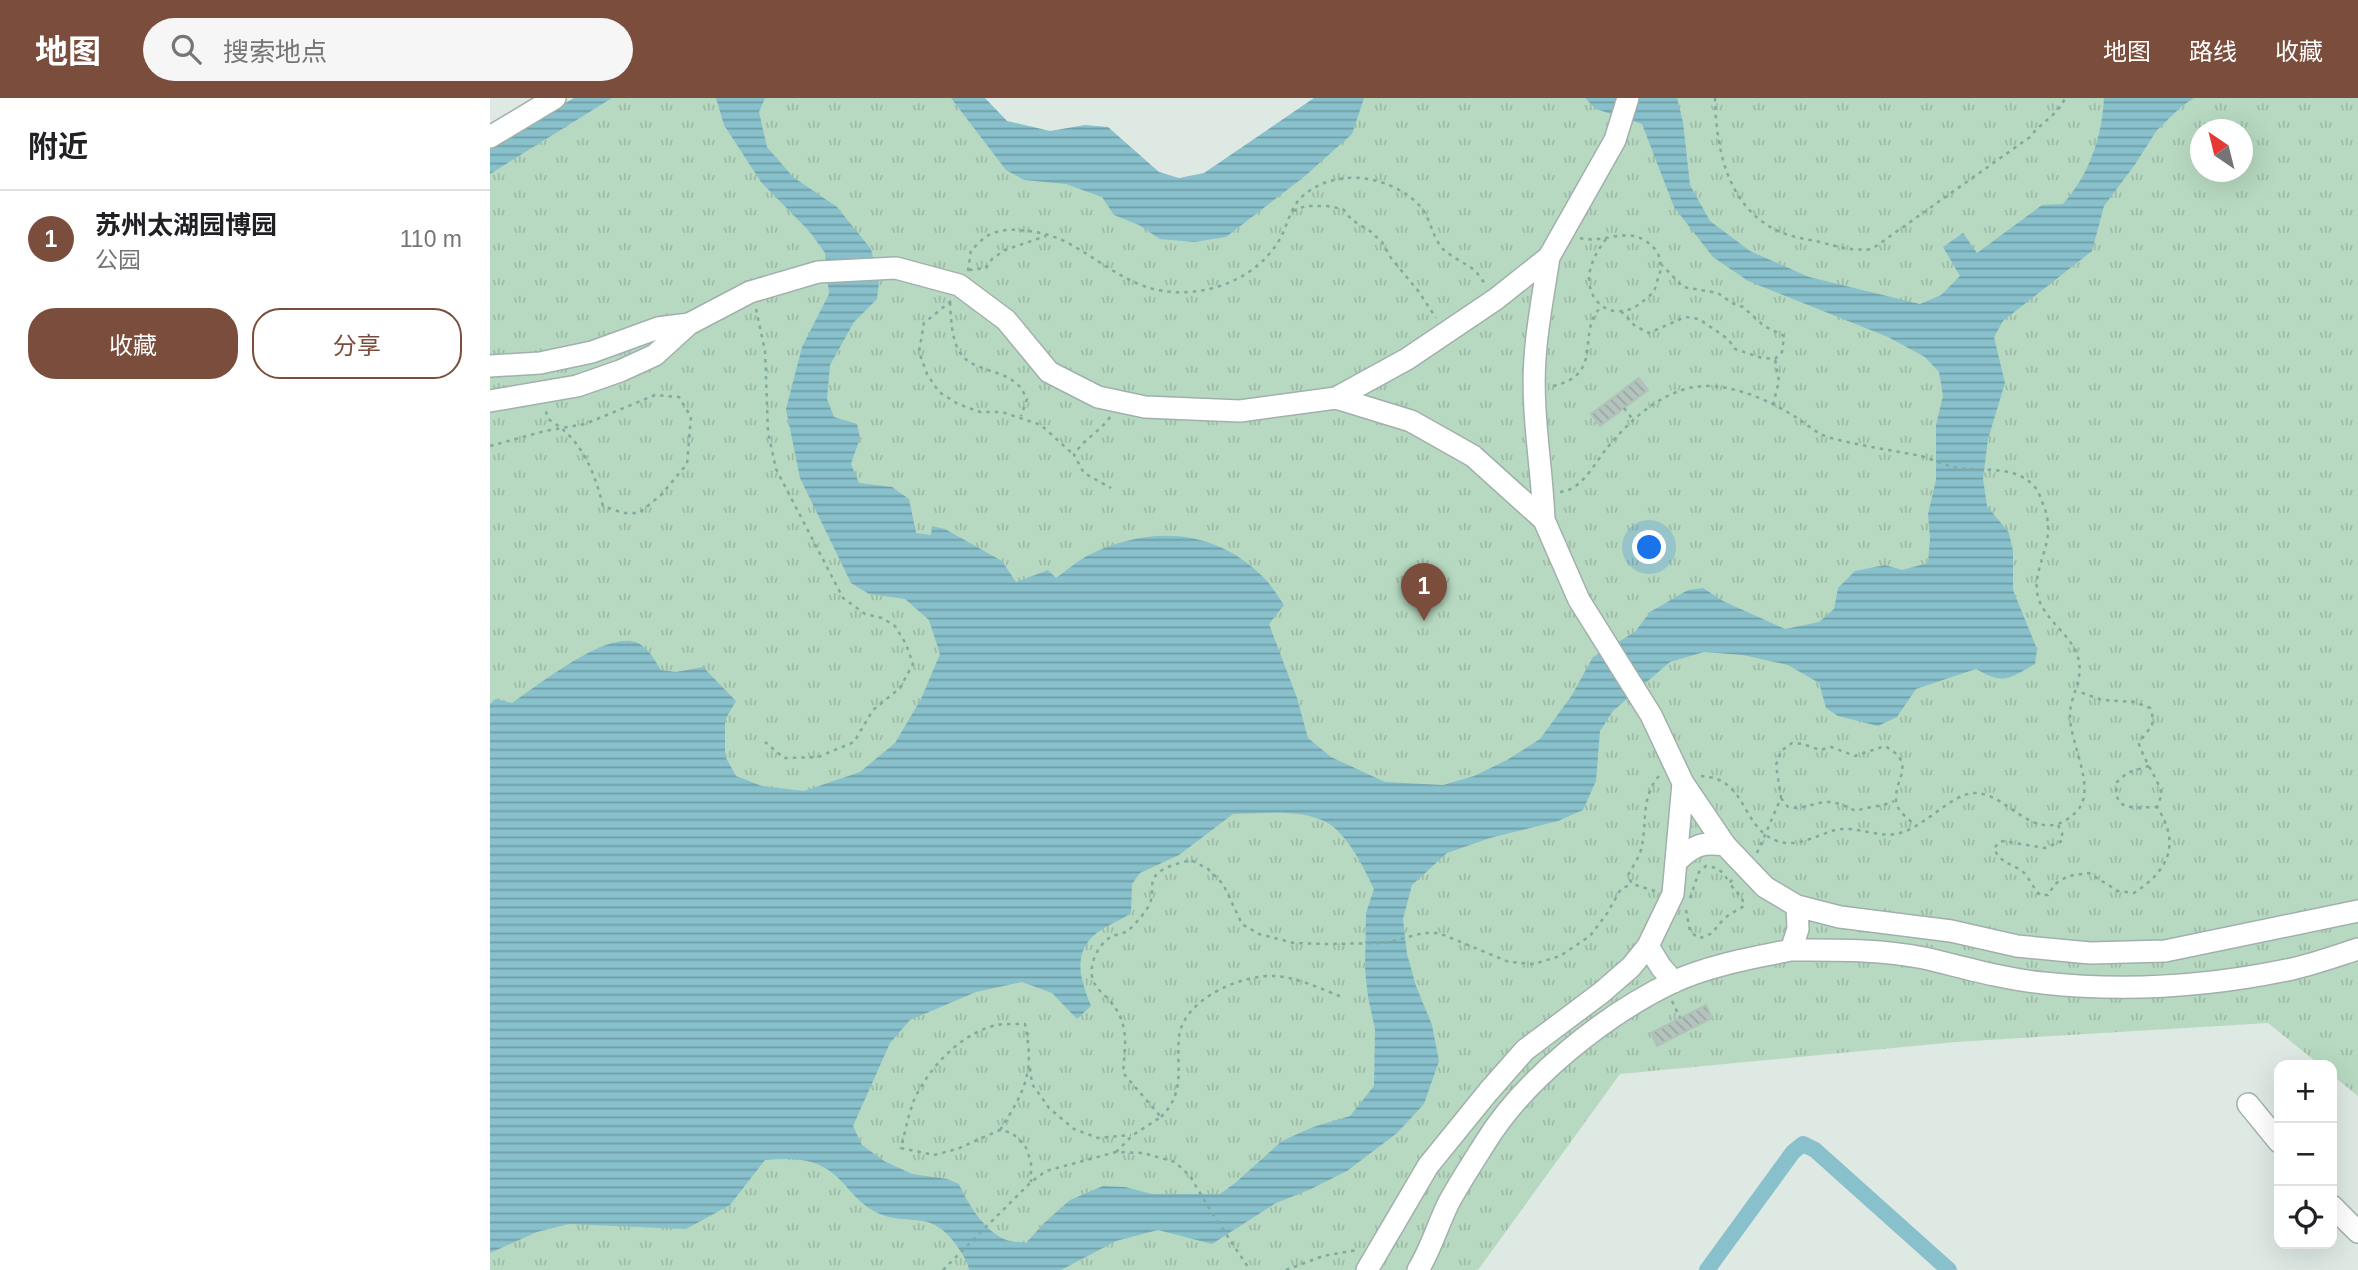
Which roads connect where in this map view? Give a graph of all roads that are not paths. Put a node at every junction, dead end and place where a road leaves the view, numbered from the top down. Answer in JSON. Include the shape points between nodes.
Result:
{"nodes":[{"id":1,"x":555,"y":98,"type":"edge"},
{"id":2,"x":1628,"y":98,"type":"edge"},
{"id":3,"x":490,"y":137,"type":"edge"},
{"id":4,"x":1549,"y":257,"type":"junction"},
{"id":5,"x":689,"y":324,"type":"junction"},
{"id":6,"x":490,"y":366,"type":"edge"},
{"id":7,"x":1336,"y":398,"type":"junction"},
{"id":8,"x":490,"y":401,"type":"edge"},
{"id":9,"x":1544,"y":520,"type":"junction"},
{"id":10,"x":1681,"y":780,"type":"junction"},
{"id":11,"x":1725,"y":845,"type":"junction"},
{"id":12,"x":1677,"y":861,"type":"junction"},
{"id":13,"x":1797,"y":906,"type":"junction"},
{"id":14,"x":2358,"y":911,"type":"edge"},
{"id":15,"x":1648,"y":946,"type":"junction"},
{"id":16,"x":2358,"y":949,"type":"edge"},
{"id":17,"x":1791,"y":950,"type":"junction"},
{"id":18,"x":1674,"y":982,"type":"junction"},
{"id":19,"x":2248,"y":1104,"type":"dead end"},
{"id":20,"x":2274,"y":1136,"type":"edge"},
{"id":21,"x":2337,"y":1211,"type":"edge"},
{"id":22,"x":2358,"y":1232,"type":"edge"},
{"id":23,"x":1367,"y":1270,"type":"edge"},
{"id":24,"x":1418,"y":1270,"type":"edge"}],
"edges":[{"from":1,"to":3,"type":"street"},
{"from":2,"to":4,"type":"street","via":[[1615,140]]},
{"from":4,"to":7,"type":"street","via":[[1407,359]]},
{"from":4,"to":9,"type":"street","via":[[1535,359]]},
{"from":5,"to":6,"type":"street","via":[[658,328],[579,355]]},
{"from":5,"to":7,"type":"street","via":[[750,292],[818,272],[896,268],[959,286],[1006,320],[1049,372],[1098,397],[1145,407],[1240,411]]},
{"from":5,"to":8,"type":"street","via":[[655,355],[620,371],[577,386]]},
{"from":7,"to":9,"type":"street","via":[[1411,421],[1473,456]]},
{"from":9,"to":10,"type":"street","via":[[1579,600],[1651,715]]},
{"from":10,"to":11,"type":"street"},
{"from":10,"to":12,"type":"street"},
{"from":11,"to":12,"type":"street","via":[[1708,843],[1690,849]]},
{"from":11,"to":13,"type":"street","via":[[1765,887]]},
{"from":12,"to":15,"type":"street","via":[[1673,894]]},
{"from":13,"to":14,"type":"street","via":[[2017,946],[2090,953],[2165,951]]},
{"from":13,"to":17,"type":"street","via":[[1798,929]]},
{"from":15,"to":18,"type":"street"},
{"from":15,"to":23,"type":"street","via":[[1601,993],[1525,1051],[1488,1092],[1428,1166]]},
{"from":16,"to":17,"type":"street","via":[[2253,977],[2124,986],[2042,983],[1881,951]]},
{"from":17,"to":18,"type":"street"},
{"from":18,"to":24,"type":"street","via":[[1618,1014],[1529,1087],[1487,1139],[1449,1203]]},
{"from":19,"to":20,"type":"street"},
{"from":21,"to":22,"type":"street"}]}
